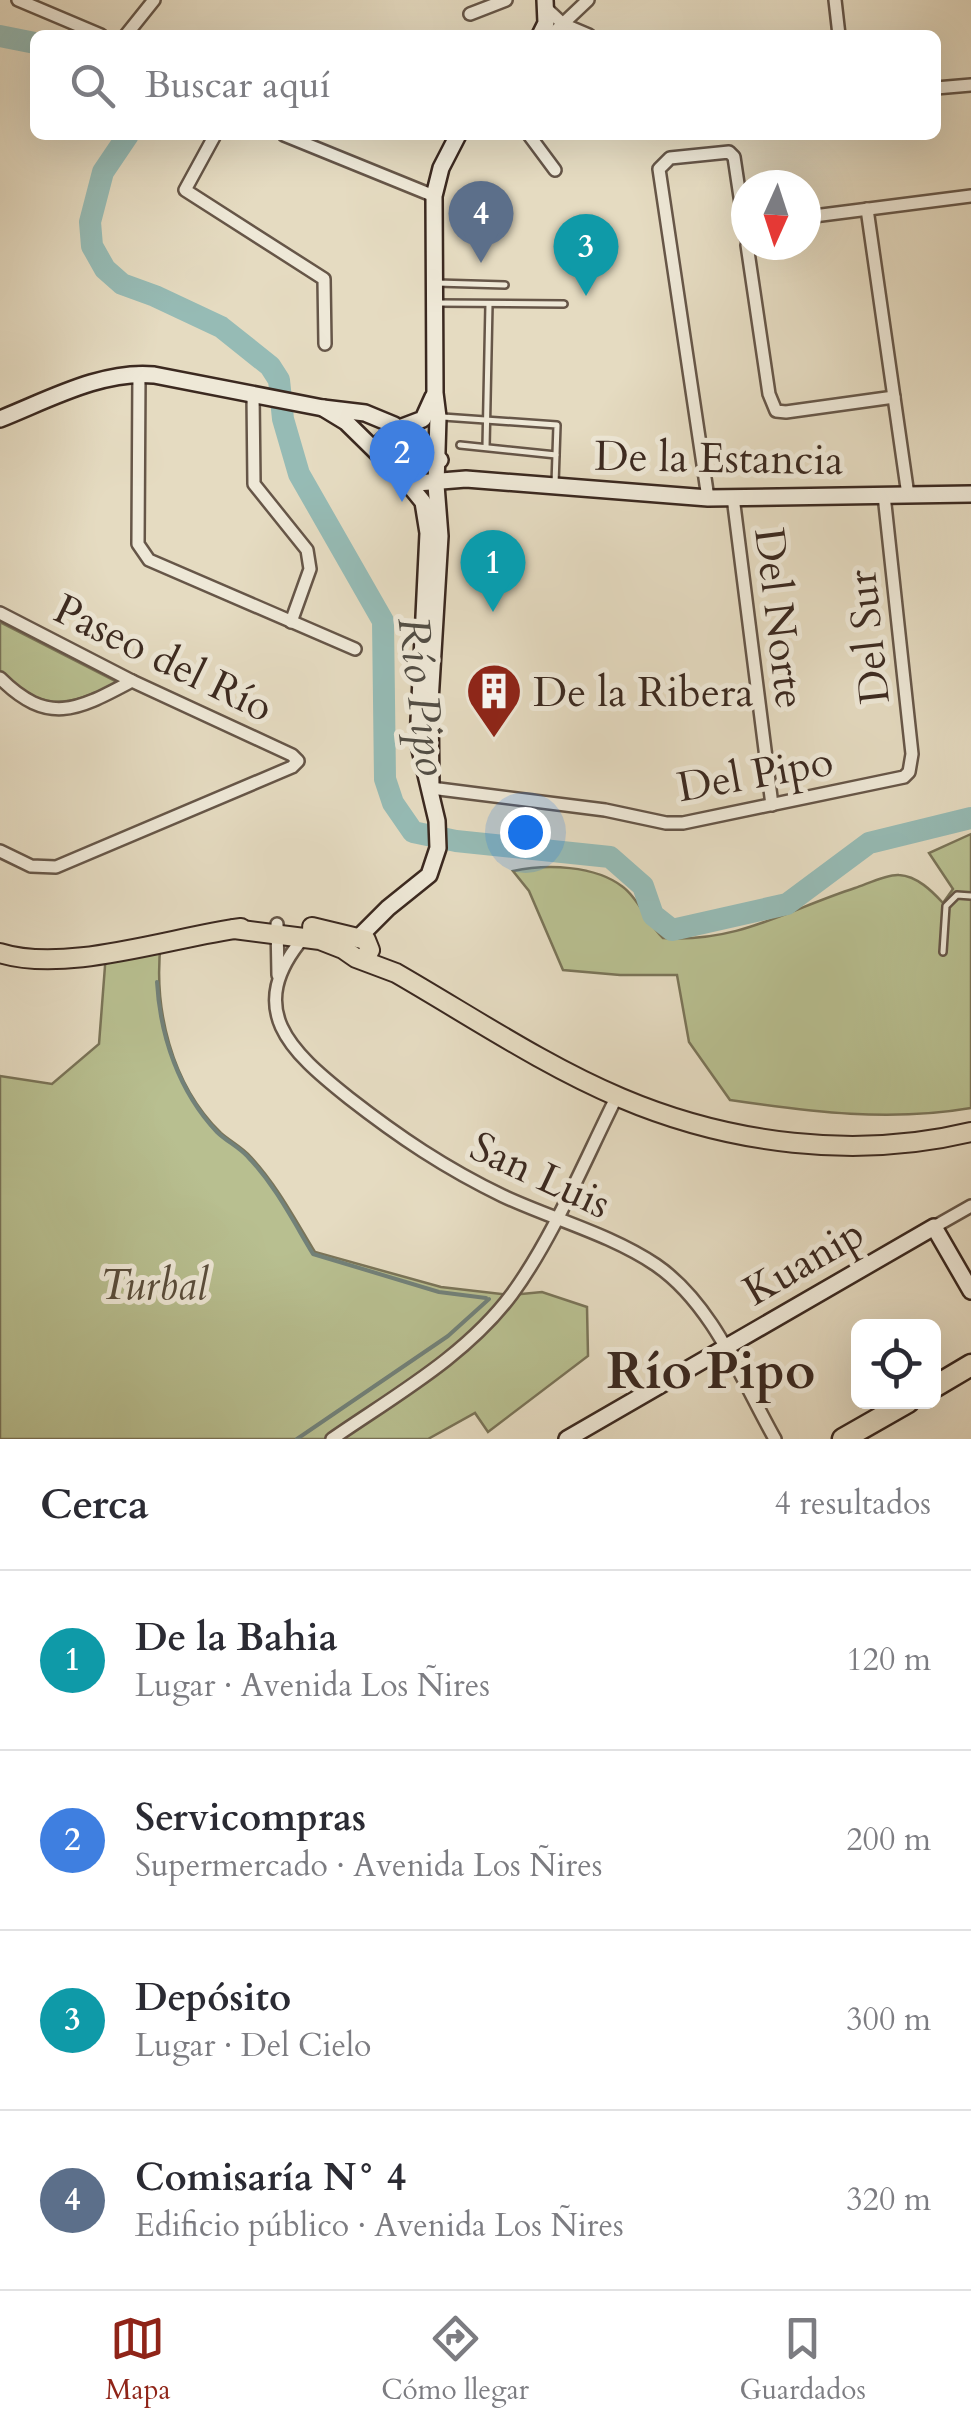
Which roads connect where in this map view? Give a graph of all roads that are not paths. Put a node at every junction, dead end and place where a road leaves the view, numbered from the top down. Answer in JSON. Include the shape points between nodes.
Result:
{"nodes":[{"id":1,"x":18,"y":0,"type":"edge"},
{"id":2,"x":154,"y":0,"type":"edge"},
{"id":3,"x":506,"y":0,"type":"edge"},
{"id":4,"x":588,"y":0,"type":"edge"},
{"id":5,"x":835,"y":0,"type":"edge"},
{"id":6,"x":546,"y":4,"type":"edge"},
{"id":7,"x":470,"y":14,"type":"dead end"},
{"id":8,"x":563,"y":24,"type":"junction"},
{"id":9,"x":89,"y":30,"type":"edge"},
{"id":10,"x":130,"y":30,"type":"edge"},
{"id":11,"x":541,"y":30,"type":"edge"},
{"id":12,"x":557,"y":30,"type":"edge"},
{"id":13,"x":577,"y":30,"type":"edge"},
{"id":14,"x":838,"y":30,"type":"edge"},
{"id":15,"x":971,"y":85,"type":"edge"},
{"id":16,"x":941,"y":88,"type":"edge"},
{"id":17,"x":212,"y":140,"type":"edge"},
{"id":18,"x":296,"y":140,"type":"edge"},
{"id":19,"x":455,"y":140,"type":"edge"},
{"id":20,"x":533,"y":140,"type":"edge"},
{"id":21,"x":555,"y":170,"type":"dead end"},
{"id":22,"x":736,"y":170,"type":"edge"},
{"id":23,"x":434,"y":196,"type":"junction"},
{"id":24,"x":971,"y":196,"type":"edge"},
{"id":25,"x":867,"y":210,"type":"junction"},
{"id":26,"x":821,"y":215,"type":"edge"},
{"id":27,"x":749,"y":260,"type":"edge"},
{"id":28,"x":434,"y":283,"type":"junction"},
{"id":29,"x":505,"y":285,"type":"dead end"},
{"id":30,"x":434,"y":303,"type":"junction"},
{"id":31,"x":489,"y":304,"type":"junction"},
{"id":32,"x":564,"y":304,"type":"dead end"},
{"id":33,"x":325,"y":344,"type":"dead end"},
{"id":34,"x":139,"y":373,"type":"junction"},
{"id":35,"x":434,"y":393,"type":"junction"},
{"id":36,"x":253,"y":394,"type":"junction"},
{"id":37,"x":894,"y":397,"type":"junction"},
{"id":38,"x":316,"y":407,"type":"junction"},
{"id":39,"x":438,"y":417,"type":"junction"},
{"id":40,"x":0,"y":419,"type":"edge"},
{"id":41,"x":486,"y":420,"type":"junction"},
{"id":42,"x":400,"y":429,"type":"junction"},
{"id":43,"x":460,"y":445,"type":"dead end"},
{"id":44,"x":486,"y":447,"type":"junction"},
{"id":45,"x":556,"y":455,"type":"junction"},
{"id":46,"x":380,"y":456,"type":"junction"},
{"id":47,"x":438,"y":458,"type":"junction"},
{"id":48,"x":403,"y":478,"type":"junction"},
{"id":49,"x":466,"y":479,"type":"junction"},
{"id":50,"x":436,"y":482,"type":"junction"},
{"id":51,"x":555,"y":487,"type":"junction"},
{"id":52,"x":971,"y":494,"type":"edge"},
{"id":53,"x":884,"y":495,"type":"junction"},
{"id":54,"x":908,"y":495,"type":"junction"},
{"id":55,"x":734,"y":497,"type":"junction"},
{"id":56,"x":708,"y":498,"type":"junction"},
{"id":57,"x":432,"y":580,"type":"junction"},
{"id":58,"x":0,"y":614,"type":"edge"},
{"id":59,"x":291,"y":622,"type":"junction"},
{"id":60,"x":356,"y":649,"type":"dead end"},
{"id":61,"x":0,"y":678,"type":"edge"},
{"id":62,"x":132,"y":682,"type":"junction"},
{"id":63,"x":909,"y":772,"type":"joint"},
{"id":64,"x":431,"y":788,"type":"junction"},
{"id":65,"x":772,"y":806,"type":"junction"},
{"id":66,"x":0,"y":851,"type":"edge"},
{"id":67,"x":971,"y":896,"type":"edge"},
{"id":68,"x":277,"y":929,"type":"junction"},
{"id":69,"x":304,"y":937,"type":"junction"},
{"id":70,"x":361,"y":947,"type":"junction"},
{"id":71,"x":943,"y":952,"type":"dead end"},
{"id":72,"x":0,"y":953,"type":"edge"},
{"id":73,"x":278,"y":980,"type":"junction"},
{"id":74,"x":617,"y":1096,"type":"junction"},
{"id":75,"x":971,"y":1132,"type":"edge"},
{"id":76,"x":971,"y":1206,"type":"edge"},
{"id":77,"x":556,"y":1219,"type":"junction"},
{"id":78,"x":934,"y":1227,"type":"junction"},
{"id":79,"x":971,"y":1291,"type":"edge"},
{"id":80,"x":723,"y":1346,"type":"junction"},
{"id":81,"x":971,"y":1365,"type":"edge"},
{"id":82,"x":941,"y":1383,"type":"edge"},
{"id":83,"x":896,"y":1409,"type":"edge"},
{"id":84,"x":332,"y":1439,"type":"edge"},
{"id":85,"x":566,"y":1439,"type":"edge"},
{"id":86,"x":776,"y":1439,"type":"edge"},
{"id":87,"x":843,"y":1439,"type":"edge"}],
"edges":[{"from":1,"to":9,"type":"street"},
{"from":2,"to":10,"type":"street"},
{"from":3,"to":7,"type":"street"},
{"from":4,"to":8,"type":"street"},
{"from":5,"to":14,"type":"street"},
{"from":6,"to":8,"type":"street"},
{"from":6,"to":11,"type":"street"},
{"from":8,"to":12,"type":"street"},
{"from":8,"to":13,"type":"street"},
{"from":15,"to":16,"type":"street"},
{"from":17,"to":33,"type":"street","via":[[186,190],[324,280]]},
{"from":18,"to":23,"type":"street"},
{"from":19,"to":23,"type":"street"},
{"from":20,"to":21,"type":"street"},
{"from":22,"to":56,"type":"street","via":[[724,150],[670,158],[659,169]]},
{"from":23,"to":28,"type":"street"},
{"from":24,"to":25,"type":"street"},
{"from":25,"to":26,"type":"street"},
{"from":25,"to":37,"type":"street"},
{"from":27,"to":37,"type":"street","via":[[776,411]]},
{"from":28,"to":29,"type":"lane"},
{"from":28,"to":30,"type":"street"},
{"from":30,"to":31,"type":"lane"},
{"from":30,"to":35,"type":"street"},
{"from":31,"to":32,"type":"lane"},
{"from":31,"to":41,"type":"lane"},
{"from":34,"to":36,"type":"street"},
{"from":34,"to":40,"type":"street","via":[[74,389]]},
{"from":34,"to":59,"type":"street","via":[[141,552]]},
{"from":35,"to":39,"type":"street"},
{"from":35,"to":42,"type":"street","via":[[423,419]]},
{"from":36,"to":38,"type":"street"},
{"from":36,"to":59,"type":"street","via":[[254,484],[310,561]]},
{"from":37,"to":54,"type":"street"},
{"from":38,"to":42,"type":"street","via":[[365,414]]},
{"from":38,"to":46,"type":"street","via":[[346,422]]},
{"from":39,"to":41,"type":"lane"},
{"from":39,"to":47,"type":"street"},
{"from":41,"to":44,"type":"lane"},
{"from":41,"to":45,"type":"lane","via":[[557,425]]},
{"from":42,"to":46,"type":"street","via":[[381,442]]},
{"from":42,"to":47,"type":"street"},
{"from":43,"to":44,"type":"lane"},
{"from":44,"to":45,"type":"lane"},
{"from":45,"to":51,"type":"lane"},
{"from":46,"to":48,"type":"street"},
{"from":47,"to":49,"type":"street"},
{"from":47,"to":50,"type":"street"},
{"from":48,"to":50,"type":"street","name":"De la Estancia"},
{"from":48,"to":57,"type":"street","via":[[424,506]]},
{"from":49,"to":50,"type":"street","name":"De la Estancia"},
{"from":49,"to":51,"type":"street","name":"De la Estancia"},
{"from":50,"to":57,"type":"street","via":[[440,536]]},
{"from":51,"to":56,"type":"street","name":"De la Estancia"},
{"from":52,"to":54,"type":"street","name":"De la Estancia"},
{"from":53,"to":54,"type":"street","name":"De la Estancia"},
{"from":53,"to":55,"type":"street","name":"De la Estancia"},
{"from":53,"to":63,"type":"street","name":"Del Sur"},
{"from":55,"to":56,"type":"street","name":"De la Estancia"},
{"from":55,"to":65,"type":"street","name":"Del Norte"},
{"from":57,"to":64,"type":"street","via":[[418,741]]},
{"from":58,"to":62,"type":"street","name":"Paseo del Río"},
{"from":59,"to":60,"type":"street"},
{"from":61,"to":62,"type":"street","via":[[34,705],[62,711]]},
{"from":62,"to":66,"type":"street","name":"Paseo del Río","via":[[298,761],[56,867],[31,866]]},
{"from":63,"to":65,"type":"street","name":"Del Pipo","via":[[895,781]]},
{"from":64,"to":65,"type":"street","name":"Del Pipo","via":[[666,823]]},
{"from":64,"to":70,"type":"street","via":[[438,830],[433,868],[383,913]]},
{"from":67,"to":71,"type":"lane","via":[[958,895],[946,906]]},
{"from":68,"to":69,"type":"main road"},
{"from":68,"to":70,"type":"main road","via":[[335,932]]},
{"from":68,"to":72,"type":"main road","via":[[234,928],[79,957]]},
{"from":68,"to":73,"type":"street","name":"San Luis"},
{"from":69,"to":70,"type":"main road"},
{"from":69,"to":73,"type":"street"},
{"from":70,"to":74,"type":"main road","via":[[418,986]]},
{"from":73,"to":77,"type":"street","name":"San Luis","via":[[279,1024],[318,1072],[423,1154]]},
{"from":74,"to":75,"type":"main road","via":[[691,1124],[783,1142],[872,1144]]},
{"from":74,"to":77,"type":"street"},
{"from":76,"to":78,"type":"street","name":"Kuanip"},
{"from":77,"to":80,"type":"street","name":"San Luis","via":[[656,1265],[689,1295]]},
{"from":77,"to":84,"type":"street","via":[[511,1295],[455,1354]]},
{"from":78,"to":79,"type":"street"},
{"from":78,"to":80,"type":"street","name":"Kuanip"},
{"from":80,"to":85,"type":"street","name":"Kuanip"},
{"from":80,"to":86,"type":"street","name":"San Luis"},
{"from":81,"to":82,"type":"highway"},
{"from":83,"to":87,"type":"highway"}]}
